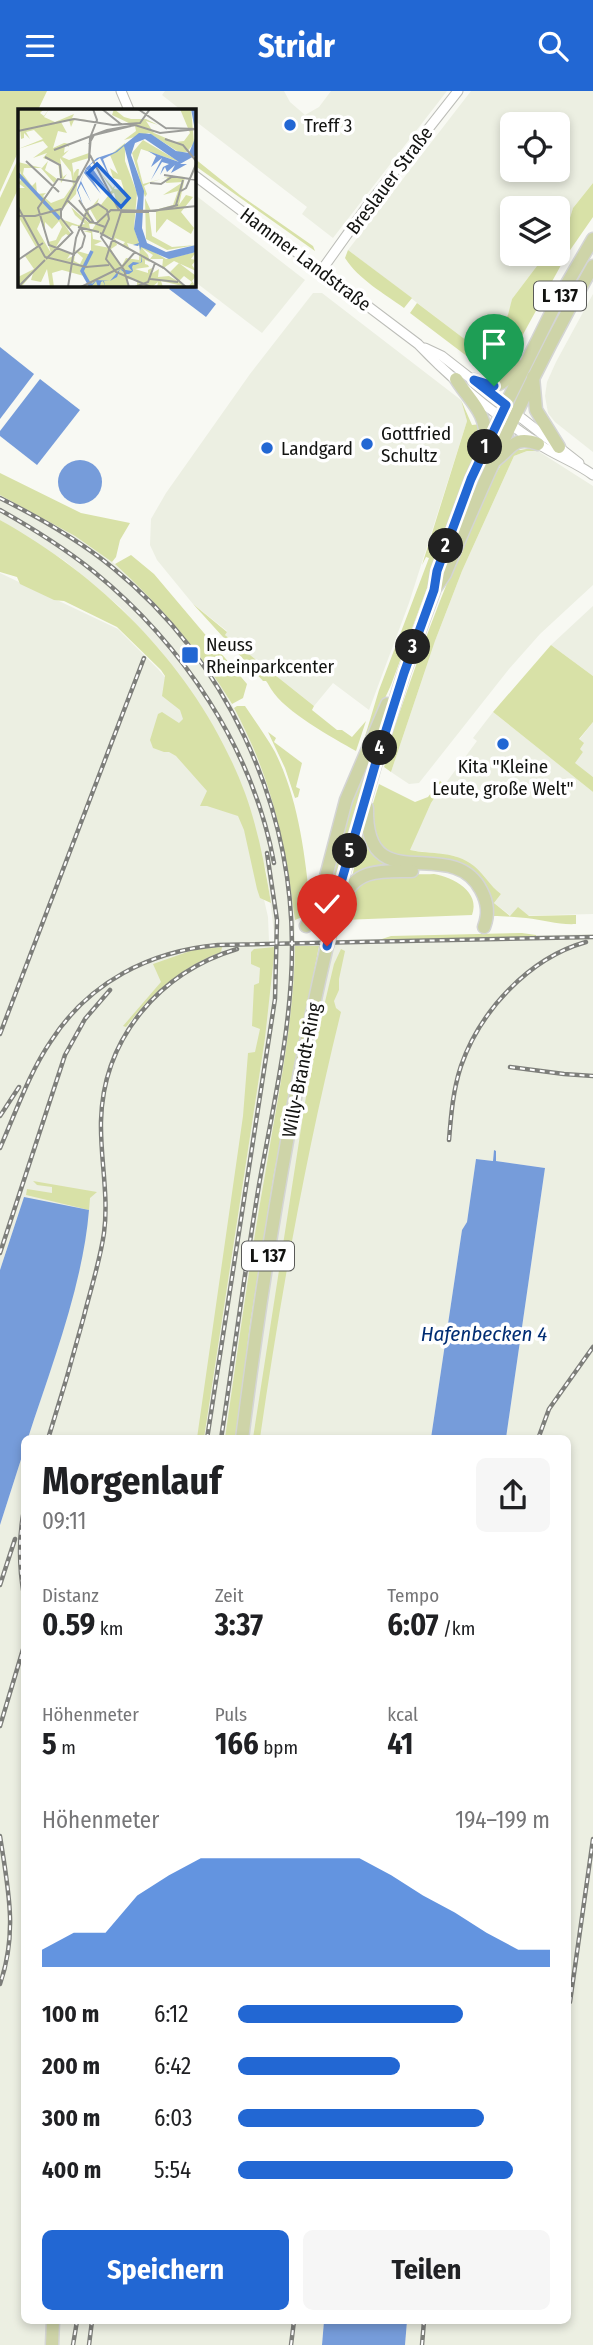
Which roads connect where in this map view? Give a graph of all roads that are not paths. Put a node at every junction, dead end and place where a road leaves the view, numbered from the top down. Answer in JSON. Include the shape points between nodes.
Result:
{"nodes":[{"id":1,"x":121,"y":91,"type":"edge"},
{"id":2,"x":458,"y":91,"type":"edge"},
{"id":3,"x":129,"y":109,"type":"edge"},
{"id":4,"x":196,"y":177,"type":"edge"},
{"id":5,"x":593,"y":239,"type":"edge"},
{"id":6,"x":593,"y":266,"type":"edge"},
{"id":7,"x":321,"y":271,"type":"junction"},
{"id":8,"x":418,"y":344,"type":"junction"},
{"id":9,"x":529,"y":356,"type":"junction"},
{"id":10,"x":533,"y":377,"type":"junction"},
{"id":11,"x":456,"y":379,"type":"junction"},
{"id":12,"x":474,"y":380,"type":"junction"},
{"id":13,"x":508,"y":414,"type":"junction"},
{"id":14,"x":538,"y":444,"type":"junction"},
{"id":15,"x":559,"y":447,"type":"junction"},
{"id":16,"x":483,"y":451,"type":"junction"},
{"id":17,"x":491,"y":465,"type":"junction"},
{"id":18,"x":589,"y":472,"type":"edge"},
{"id":19,"x":434,"y":590,"type":"junction"},
{"id":20,"x":370,"y":758,"type":"junction"},
{"id":21,"x":365,"y":797,"type":"junction"},
{"id":22,"x":317,"y":911,"type":"junction"},
{"id":23,"x":306,"y":926,"type":"dead end"},
{"id":24,"x":333,"y":927,"type":"junction"},
{"id":25,"x":242,"y":1435,"type":"edge"},
{"id":26,"x":52,"y":2324,"type":"edge"},
{"id":27,"x":52,"y":2345,"type":"edge"}],
"edges":[{"from":1,"to":3,"type":"street"},
{"from":2,"to":7,"type":"street","name":"Breslauer Straße"},
{"from":4,"to":7,"type":"street","name":"Hammer Landstraße"},
{"from":5,"to":9,"type":"main road","name":"Willy-Brandt-Ring","number":"L 137"},
{"from":6,"to":10,"type":"main road","name":"Willy-Brandt-Ring","number":"L 137"},
{"from":7,"to":8,"type":"street","name":"Hammer Landstraße"},
{"from":8,"to":11,"type":"street","name":"Hammer Landstraße"},
{"from":8,"to":12,"type":"street","name":"Hammer Landstraße"},
{"from":9,"to":12,"type":"main road","via":[[499,385]]},
{"from":9,"to":13,"type":"main road","name":"Willy-Brandt-Ring","number":"L 137"},
{"from":10,"to":13,"type":"main road","name":"Willy-Brandt-Ring","number":"L 137"},
{"from":10,"to":15,"type":"main road","via":[[536,410]]},
{"from":11,"to":13,"type":"street","name":"Hammer Landstraße"},
{"from":11,"to":16,"type":"main road","via":[[483,418]]},
{"from":12,"to":13,"type":"street","name":"Hammer Landstraße"},
{"from":13,"to":14,"type":"street","name":"Hammer Landstraße"},
{"from":13,"to":15,"type":"street","name":"Hammer Landstraße"},
{"from":13,"to":16,"type":"main road","name":"Willy-Brandt-Ring","number":"L 137"},
{"from":13,"to":17,"type":"main road","name":"Willy-Brandt-Ring","number":"L 137"},
{"from":14,"to":17,"type":"main road","via":[[514,443]]},
{"from":14,"to":18,"type":"street","name":"Hammer Landstraße"},
{"from":15,"to":18,"type":"street","name":"Hammer Landstraße"},
{"from":16,"to":19,"type":"main road","name":"Willy-Brandt-Ring","number":"L 137"},
{"from":17,"to":19,"type":"main road","name":"Willy-Brandt-Ring","number":"L 137"},
{"from":19,"to":20,"type":"main road","name":"Willy-Brandt-Ring","number":"L 137"},
{"from":20,"to":21,"type":"main road","name":"Willy-Brandt-Ring","number":"L 137"},
{"from":20,"to":22,"type":"main road","via":[[357,773],[341,815]]},
{"from":21,"to":24,"type":"main road","name":"Willy-Brandt-Ring","number":"L 137"},
{"from":21,"to":24,"type":"main road","via":[[369,834],[382,853],[401,863],[442,863],[461,870],[481,889],[488,916],[484,926],[472,891],[453,874],[380,871],[354,881]]},
{"from":22,"to":23,"type":"main road"},
{"from":22,"to":24,"type":"main road","via":[[322,926]]},
{"from":24,"to":25,"type":"main road","name":"Willy-Brandt-Ring","number":"L 137","bridge":true,"via":[[281,1172]]},
{"from":26,"to":27,"type":"main road"}]}
